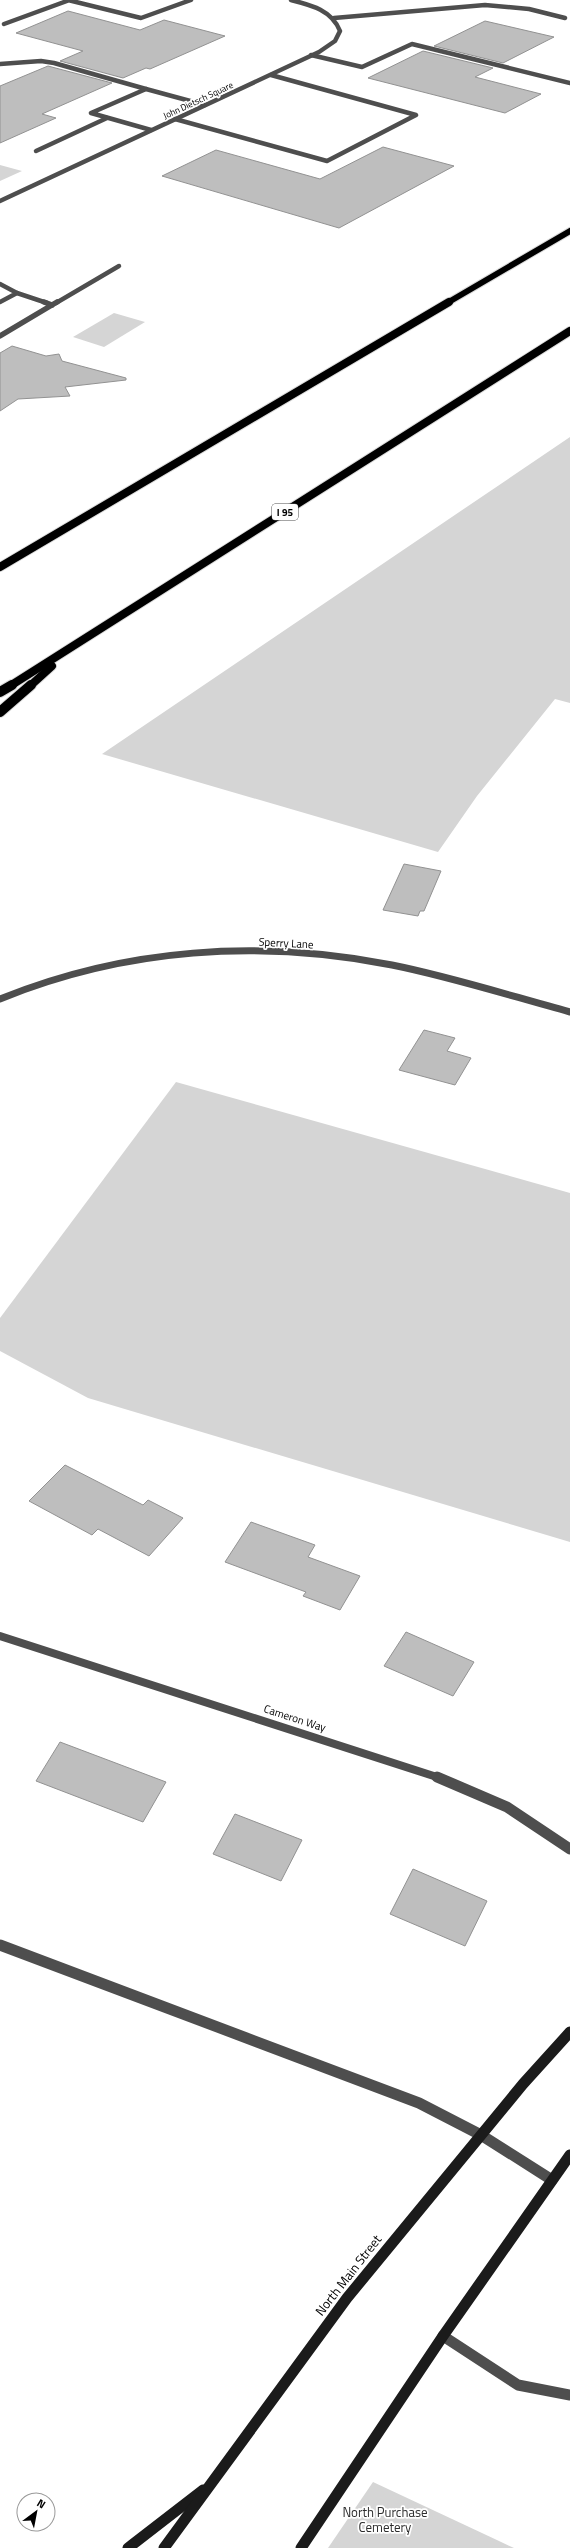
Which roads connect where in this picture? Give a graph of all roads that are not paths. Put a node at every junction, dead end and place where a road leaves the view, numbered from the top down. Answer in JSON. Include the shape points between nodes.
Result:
{"nodes":[{"id":1,"x":67,"y":0,"type":"edge"},
{"id":2,"x":191,"y":0,"type":"edge"},
{"id":3,"x":291,"y":0,"type":"edge"},
{"id":4,"x":334,"y":18,"type":"junction"},
{"id":5,"x":565,"y":18,"type":"dead end"},
{"id":6,"x":4,"y":24,"type":"dead end"},
{"id":7,"x":311,"y":55,"type":"junction"},
{"id":8,"x":0,"y":64,"type":"edge"},
{"id":9,"x":271,"y":75,"type":"junction"},
{"id":10,"x":570,"y":83,"type":"edge"},
{"id":11,"x":146,"y":88,"type":"junction"},
{"id":12,"x":205,"y":105,"type":"junction"},
{"id":13,"x":107,"y":118,"type":"junction"},
{"id":14,"x":175,"y":119,"type":"junction"},
{"id":15,"x":151,"y":130,"type":"junction"},
{"id":16,"x":36,"y":151,"type":"dead end"},
{"id":17,"x":0,"y":201,"type":"edge"},
{"id":18,"x":570,"y":231,"type":"edge"},
{"id":19,"x":119,"y":266,"type":"dead end"},
{"id":20,"x":0,"y":284,"type":"edge"},
{"id":21,"x":17,"y":293,"type":"junction"},
{"id":22,"x":0,"y":302,"type":"edge"},
{"id":23,"x":52,"y":305,"type":"junction"},
{"id":24,"x":570,"y":331,"type":"edge"},
{"id":25,"x":0,"y":336,"type":"edge"},
{"id":26,"x":0,"y":567,"type":"edge"},
{"id":27,"x":78,"y":642,"type":"junction"},
{"id":28,"x":0,"y":692,"type":"edge"},
{"id":29,"x":0,"y":712,"type":"edge"},
{"id":30,"x":0,"y":999,"type":"edge"},
{"id":31,"x":570,"y":1012,"type":"edge"},
{"id":32,"x":0,"y":1636,"type":"edge"},
{"id":33,"x":570,"y":1849,"type":"edge"},
{"id":34,"x":0,"y":1945,"type":"edge"},
{"id":35,"x":570,"y":2032,"type":"edge"},
{"id":36,"x":481,"y":2135,"type":"junction"},
{"id":37,"x":570,"y":2155,"type":"edge"},
{"id":38,"x":552,"y":2180,"type":"junction"},
{"id":39,"x":443,"y":2336,"type":"junction"},
{"id":40,"x":570,"y":2395,"type":"edge"},
{"id":41,"x":213,"y":2482,"type":"junction"},
{"id":42,"x":128,"y":2548,"type":"edge"},
{"id":43,"x":164,"y":2548,"type":"edge"},
{"id":44,"x":300,"y":2548,"type":"edge"}],
"edges":[{"from":1,"to":2,"type":"street","via":[[141,18]]},
{"from":1,"to":6,"type":"street"},
{"from":3,"to":4,"type":"street","via":[[316,7]]},
{"from":4,"to":5,"type":"street","via":[[485,5],[529,9]]},
{"from":4,"to":7,"type":"street","name":"John Dietsch Square","via":[[340,31],[335,40]]},
{"from":7,"to":9,"type":"street","name":"John Dietsch Square"},
{"from":7,"to":10,"type":"street","via":[[362,67],[412,44]]},
{"from":8,"to":11,"type":"street","via":[[34,61],[54,63]]},
{"from":9,"to":12,"type":"street","name":"John Dietsch Square"},
{"from":9,"to":14,"type":"street","via":[[416,115],[327,161]]},
{"from":11,"to":12,"type":"street"},
{"from":11,"to":13,"type":"street","via":[[91,113]]},
{"from":12,"to":14,"type":"street","name":"John Dietsch Square"},
{"from":13,"to":15,"type":"street"},
{"from":13,"to":16,"type":"street"},
{"from":14,"to":15,"type":"street","name":"John Dietsch Square"},
{"from":15,"to":17,"type":"street","name":"John Dietsch Square"},
{"from":18,"to":26,"type":"highway"},
{"from":19,"to":23,"type":"street"},
{"from":20,"to":21,"type":"street"},
{"from":21,"to":22,"type":"street"},
{"from":21,"to":23,"type":"street"},
{"from":23,"to":25,"type":"street"},
{"from":24,"to":27,"type":"highway","number":"I 95"},
{"from":27,"to":28,"type":"highway","number":"I 95"},
{"from":27,"to":29,"type":"highway"},
{"from":30,"to":31,"type":"street","name":"Sperry Lane","via":[[18,990],[77,971],[144,959],[222,951],[313,954],[391,965]]},
{"from":32,"to":33,"type":"street","name":"Cameron Way","via":[[454,1783],[507,1807]]},
{"from":34,"to":36,"type":"street","via":[[419,2103]]},
{"from":35,"to":36,"type":"main road","name":"North Main Street"},
{"from":36,"to":38,"type":"street"},
{"from":36,"to":41,"type":"main road","name":"North Main Street","via":[[348,2298]]},
{"from":37,"to":38,"type":"main road"},
{"from":38,"to":39,"type":"main road"},
{"from":39,"to":40,"type":"street","via":[[518,2385]]},
{"from":39,"to":44,"type":"main road"},
{"from":41,"to":42,"type":"main road"},
{"from":41,"to":43,"type":"main road","name":"North Main Street"}]}
